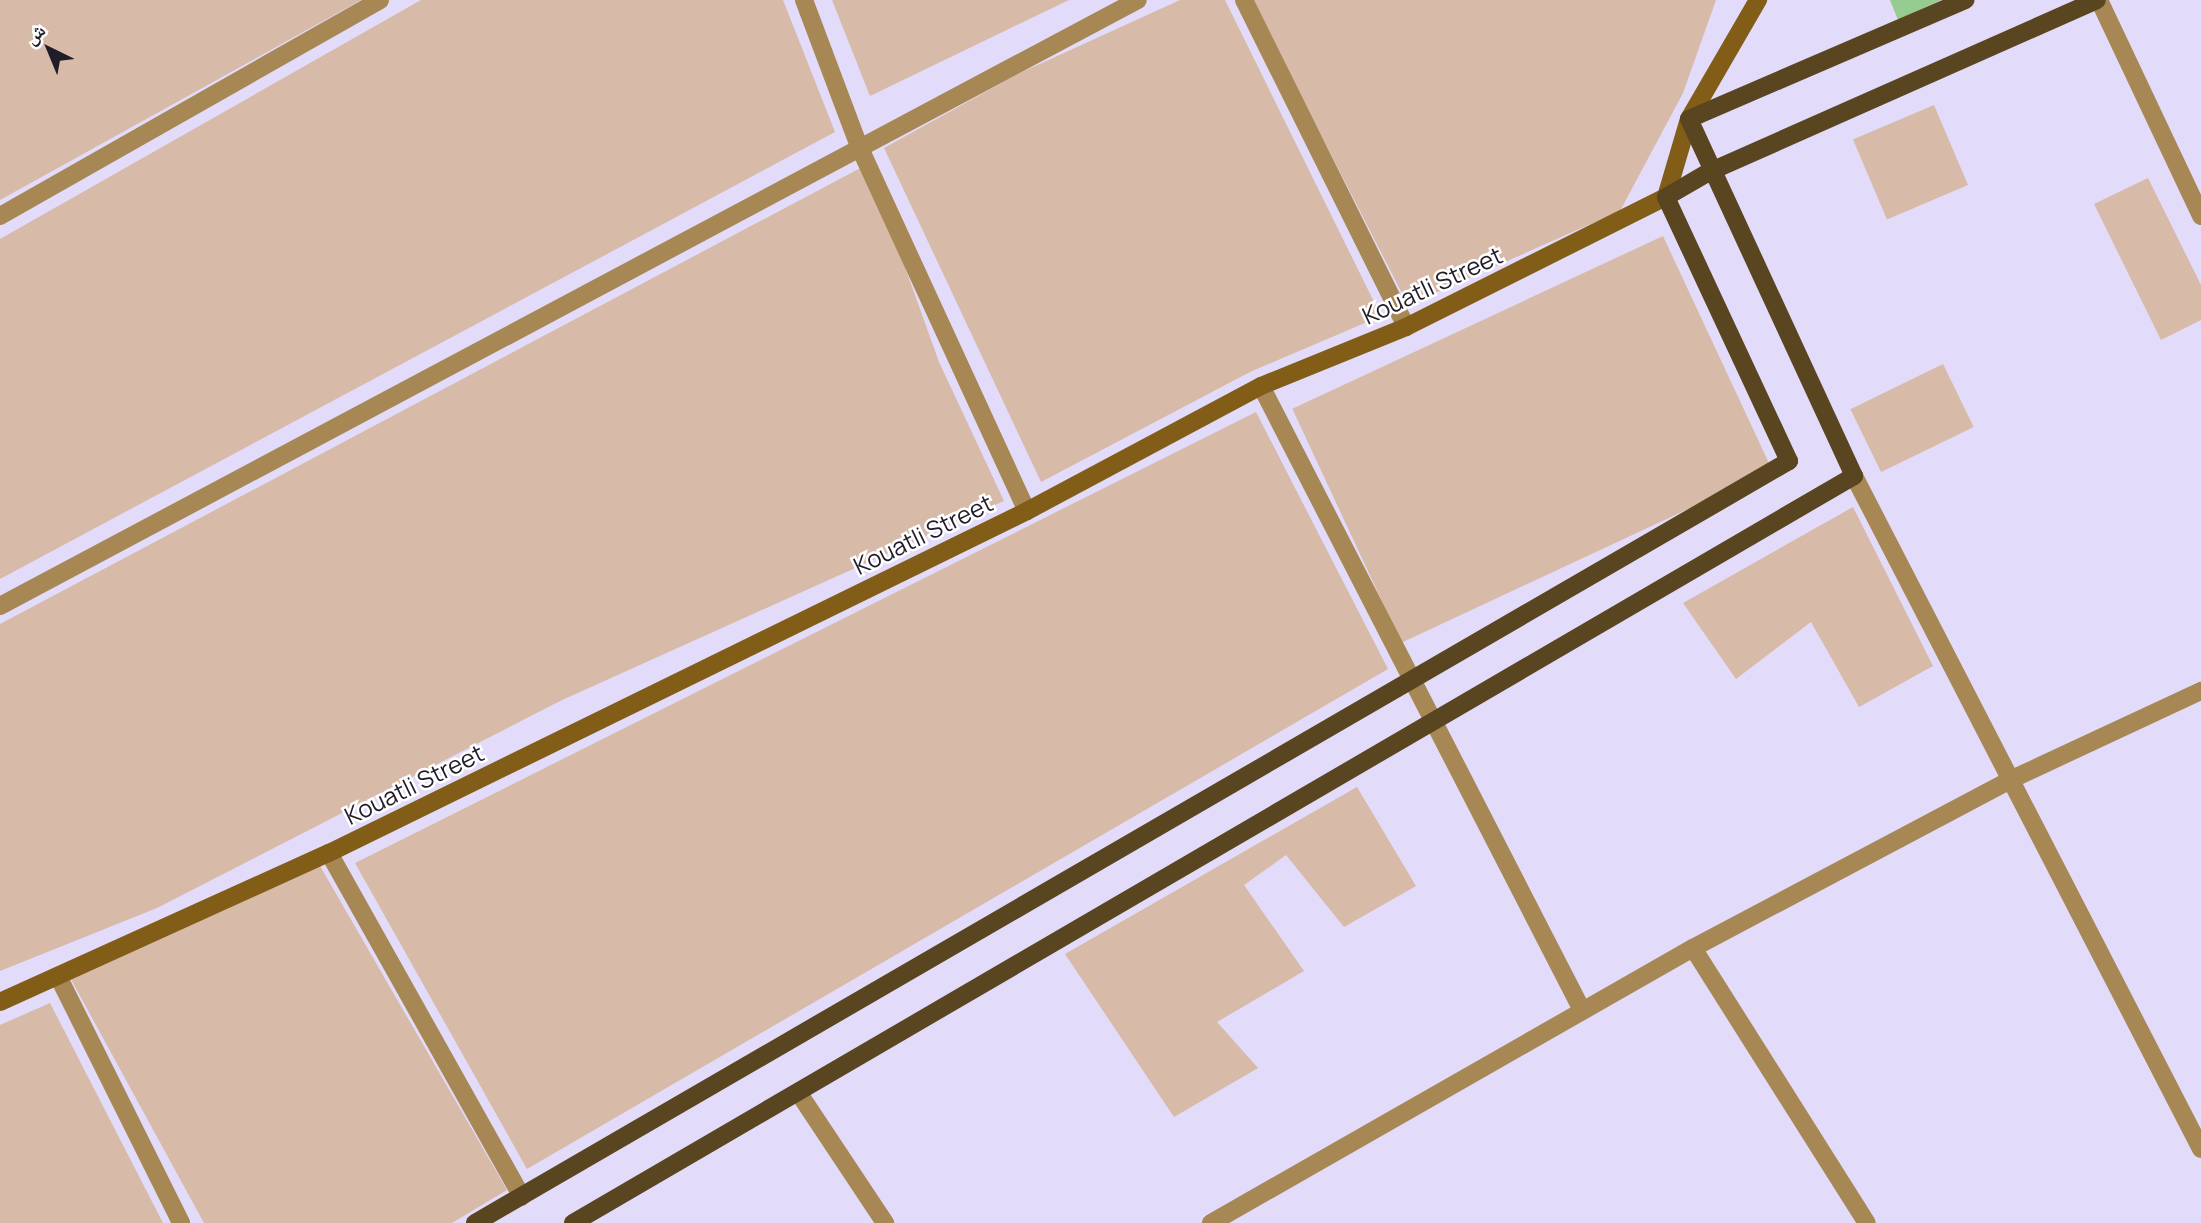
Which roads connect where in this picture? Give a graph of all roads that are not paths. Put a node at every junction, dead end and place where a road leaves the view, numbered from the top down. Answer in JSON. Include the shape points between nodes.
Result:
{"nodes":[{"id":1,"x":380,"y":0,"type":"edge"},
{"id":2,"x":804,"y":0,"type":"edge"},
{"id":3,"x":1138,"y":0,"type":"edge"},
{"id":4,"x":1244,"y":0,"type":"edge"},
{"id":5,"x":1758,"y":0,"type":"edge"},
{"id":6,"x":1965,"y":0,"type":"edge"},
{"id":7,"x":2098,"y":0,"type":"edge"},
{"id":8,"x":1689,"y":120,"type":"junction"},
{"id":9,"x":858,"y":144,"type":"junction"},
{"id":10,"x":1709,"y":172,"type":"junction"},
{"id":11,"x":1666,"y":197,"type":"junction"},
{"id":12,"x":0,"y":216,"type":"edge"},
{"id":13,"x":2201,"y":216,"type":"edge"},
{"id":14,"x":1406,"y":327,"type":"junction"},
{"id":15,"x":1261,"y":386,"type":"junction"},
{"id":16,"x":1854,"y":476,"type":"junction"},
{"id":17,"x":1027,"y":511,"type":"junction"},
{"id":18,"x":0,"y":606,"type":"edge"},
{"id":19,"x":1412,"y":681,"type":"junction"},
{"id":20,"x":2201,"y":691,"type":"edge"},
{"id":21,"x":1430,"y":724,"type":"junction"},
{"id":22,"x":2010,"y":779,"type":"junction"},
{"id":23,"x":329,"y":853,"type":"junction"},
{"id":24,"x":1693,"y":948,"type":"junction"},
{"id":25,"x":58,"y":976,"type":"junction"},
{"id":26,"x":0,"y":1002,"type":"edge"},
{"id":27,"x":1581,"y":1008,"type":"junction"},
{"id":28,"x":800,"y":1095,"type":"junction"},
{"id":29,"x":2201,"y":1149,"type":"edge"},
{"id":30,"x":522,"y":1197,"type":"junction"},
{"id":31,"x":181,"y":1223,"type":"edge"},
{"id":32,"x":475,"y":1223,"type":"edge"},
{"id":33,"x":573,"y":1223,"type":"edge"},
{"id":34,"x":886,"y":1223,"type":"edge"},
{"id":35,"x":1211,"y":1223,"type":"edge"},
{"id":36,"x":1867,"y":1223,"type":"edge"}],
"edges":[{"from":1,"to":12,"type":"street"},
{"from":2,"to":9,"type":"street"},
{"from":3,"to":9,"type":"street"},
{"from":4,"to":14,"type":"street"},
{"from":5,"to":8,"type":"street"},
{"from":6,"to":8,"type":"main road"},
{"from":7,"to":10,"type":"main road"},
{"from":7,"to":13,"type":"street"},
{"from":8,"to":10,"type":"main road"},
{"from":8,"to":11,"type":"street"},
{"from":9,"to":17,"type":"street"},
{"from":9,"to":18,"type":"street"},
{"from":10,"to":11,"type":"main road"},
{"from":10,"to":16,"type":"main road"},
{"from":11,"to":14,"type":"street","name":"Kouatli Street"},
{"from":11,"to":19,"type":"main road","via":[[1789,461]]},
{"from":14,"to":15,"type":"street","name":"Kouatli Street"},
{"from":15,"to":17,"type":"street","name":"Kouatli Street"},
{"from":15,"to":19,"type":"street"},
{"from":16,"to":21,"type":"main road"},
{"from":16,"to":22,"type":"street"},
{"from":17,"to":23,"type":"street","name":"Kouatli Street"},
{"from":19,"to":21,"type":"street"},
{"from":19,"to":30,"type":"main road"},
{"from":20,"to":22,"type":"street"},
{"from":21,"to":27,"type":"street"},
{"from":21,"to":28,"type":"main road"},
{"from":22,"to":24,"type":"street"},
{"from":22,"to":29,"type":"street"},
{"from":23,"to":25,"type":"street","name":"Kouatli Street"},
{"from":23,"to":30,"type":"street"},
{"from":24,"to":27,"type":"street"},
{"from":24,"to":36,"type":"street"},
{"from":25,"to":26,"type":"street","name":"Kouatli Street"},
{"from":25,"to":31,"type":"street"},
{"from":27,"to":35,"type":"street"},
{"from":28,"to":33,"type":"main road"},
{"from":28,"to":34,"type":"street"},
{"from":30,"to":32,"type":"main road"}]}
